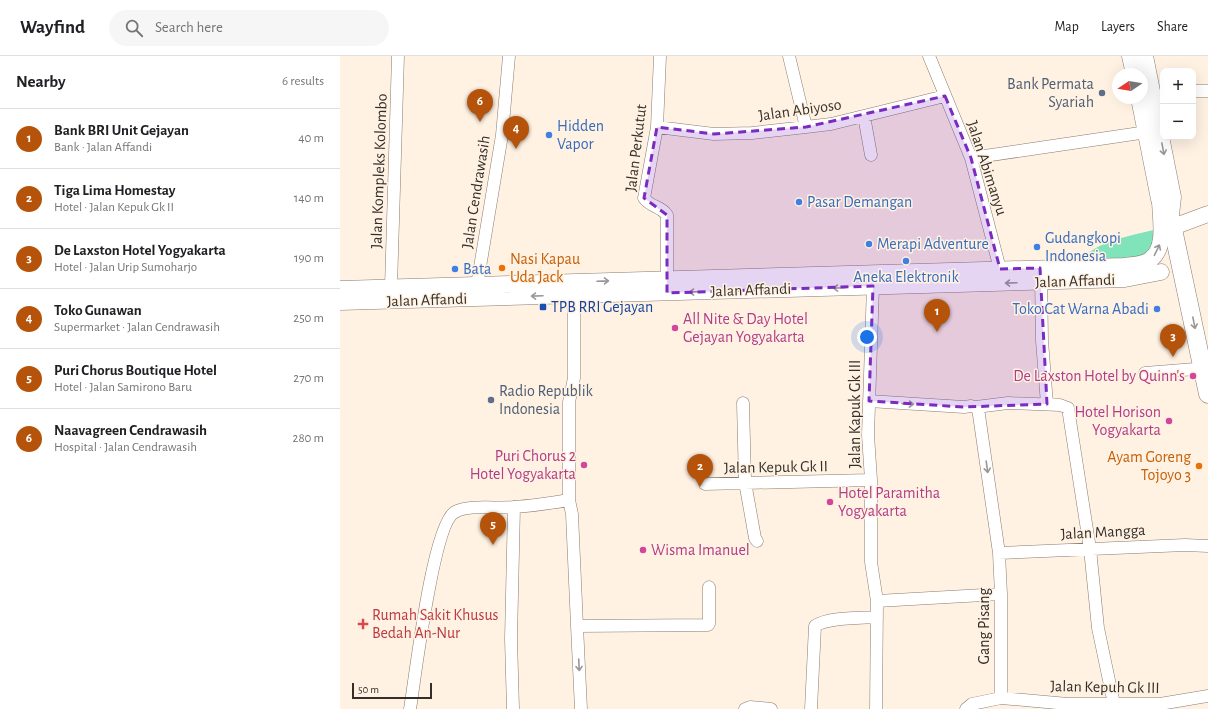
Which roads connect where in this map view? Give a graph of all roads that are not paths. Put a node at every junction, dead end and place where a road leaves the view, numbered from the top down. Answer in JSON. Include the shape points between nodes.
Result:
{"nodes":[{"id":1,"x":398,"y":56,"type":"edge"},
{"id":2,"x":510,"y":56,"type":"edge"},
{"id":3,"x":660,"y":56,"type":"edge"},
{"id":4,"x":789,"y":56,"type":"edge"},
{"id":5,"x":929,"y":56,"type":"edge"},
{"id":6,"x":1131,"y":56,"type":"edge"},
{"id":7,"x":1144,"y":56,"type":"edge"},
{"id":8,"x":1134,"y":68,"type":"edge"},
{"id":9,"x":1208,"y":90,"type":"edge"},
{"id":10,"x":1196,"y":91,"type":"edge"},
{"id":11,"x":945,"y":96,"type":"junction"},
{"id":12,"x":1152,"y":97,"type":"edge"},
{"id":13,"x":864,"y":116,"type":"junction"},
{"id":14,"x":657,"y":127,"type":"junction"},
{"id":15,"x":806,"y":127,"type":"junction"},
{"id":16,"x":1147,"y":132,"type":"junction"},
{"id":17,"x":871,"y":155,"type":"dead end"},
{"id":18,"x":971,"y":158,"type":"junction"},
{"id":19,"x":1160,"y":199,"type":"junction"},
{"id":20,"x":1208,"y":214,"type":"edge"},
{"id":21,"x":1174,"y":229,"type":"junction"},
{"id":22,"x":1124,"y":266,"type":"junction"},
{"id":23,"x":1000,"y":269,"type":"junction"},
{"id":24,"x":1161,"y":272,"type":"junction"},
{"id":25,"x":1041,"y":275,"type":"junction"},
{"id":26,"x":873,"y":280,"type":"junction"},
{"id":27,"x":667,"y":286,"type":"junction"},
{"id":28,"x":390,"y":287,"type":"junction"},
{"id":29,"x":340,"y":289,"type":"edge"},
{"id":30,"x":478,"y":292,"type":"junction"},
{"id":31,"x":1188,"y":292,"type":"junction"},
{"id":32,"x":574,"y":295,"type":"junction"},
{"id":33,"x":340,"y":302,"type":"edge"},
{"id":34,"x":1206,"y":368,"type":"edge"},
{"id":35,"x":1145,"y":373,"type":"dead end"},
{"id":36,"x":1208,"y":394,"type":"edge"},
{"id":37,"x":869,"y":401,"type":"junction"},
{"id":38,"x":743,"y":403,"type":"dead end"},
{"id":39,"x":1047,"y":404,"type":"junction"},
{"id":40,"x":976,"y":407,"type":"junction"},
{"id":41,"x":871,"y":480,"type":"junction"},
{"id":42,"x":745,"y":482,"type":"junction"},
{"id":43,"x":705,"y":484,"type":"dead end"},
{"id":44,"x":569,"y":500,"type":"junction"},
{"id":45,"x":514,"y":507,"type":"junction"},
{"id":46,"x":757,"y":541,"type":"dead end"},
{"id":47,"x":1208,"y":546,"type":"edge"},
{"id":48,"x":1090,"y":549,"type":"junction"},
{"id":49,"x":999,"y":553,"type":"junction"},
{"id":50,"x":709,"y":587,"type":"dead end"},
{"id":51,"x":1001,"y":594,"type":"junction"},
{"id":52,"x":877,"y":602,"type":"junction"},
{"id":53,"x":877,"y":617,"type":"junction"},
{"id":54,"x":577,"y":626,"type":"junction"},
{"id":55,"x":1208,"y":696,"type":"edge"},
{"id":56,"x":1000,"y":698,"type":"junction"},
{"id":57,"x":1114,"y":704,"type":"junction"},
{"id":58,"x":1068,"y":707,"type":"edge"},
{"id":59,"x":1160,"y":707,"type":"edge"},
{"id":60,"x":410,"y":709,"type":"edge"},
{"id":61,"x":513,"y":709,"type":"edge"},
{"id":62,"x":581,"y":709,"type":"edge"},
{"id":63,"x":745,"y":709,"type":"edge"},
{"id":64,"x":771,"y":709,"type":"edge"},
{"id":65,"x":811,"y":709,"type":"edge"},
{"id":66,"x":876,"y":709,"type":"edge"},
{"id":67,"x":966,"y":709,"type":"edge"}],
"edges":[{"from":1,"to":28,"type":"street","name":"Jalan Kompleks Kolombo"},
{"from":2,"to":30,"type":"street","name":"Jalan Cendrawasih","via":[[502,135]]},
{"from":3,"to":14,"type":"street","name":"Jalan Perkutut"},
{"from":4,"to":15,"type":"street"},
{"from":5,"to":11,"type":"street","name":"Jalan Abimanyu"},
{"from":6,"to":8,"type":"main road"},
{"from":7,"to":12,"type":"main road"},
{"from":9,"to":10,"type":"street"},
{"from":11,"to":13,"type":"street","name":"Jalan Abiyoso"},
{"from":11,"to":18,"type":"street","name":"Jalan Abimanyu"},
{"from":12,"to":16,"type":"main road"},
{"from":12,"to":21,"type":"main road","one_way":true,"via":[[1172,197]]},
{"from":13,"to":15,"type":"street","name":"Jalan Abiyoso"},
{"from":13,"to":17,"type":"street"},
{"from":14,"to":15,"type":"street","name":"Jalan Abiyoso","via":[[714,134]]},
{"from":14,"to":27,"type":"street","name":"Jalan Perkutut","via":[[644,198],[647,203],[663,210],[667,215]]},
{"from":16,"to":18,"type":"street"},
{"from":16,"to":19,"type":"main road"},
{"from":18,"to":23,"type":"street","name":"Jalan Abimanyu"},
{"from":19,"to":21,"type":"main road"},
{"from":22,"to":19,"type":"main road","one_way":true,"via":[[1151,260],[1157,252],[1161,241]]},
{"from":20,"to":21,"type":"main road"},
{"from":21,"to":24,"type":"main road","via":[[1174,255]]},
{"from":21,"to":31,"type":"main road"},
{"from":22,"to":24,"type":"main road"},
{"from":22,"to":25,"type":"main road","name":"Jalan Affandi"},
{"from":23,"to":25,"type":"main road","name":"Jalan Affandi"},
{"from":23,"to":26,"type":"main road","name":"Jalan Affandi"},
{"from":24,"to":25,"type":"main road","name":"Jalan Affandi","via":[[1124,279]]},
{"from":24,"to":31,"type":"main road","via":[[1180,282]]},
{"from":25,"to":26,"type":"main road","name":"Jalan Affandi","one_way":true},
{"from":25,"to":39,"type":"street","via":[[1042,341]]},
{"from":26,"to":27,"type":"main road","name":"Jalan Affandi"},
{"from":26,"to":37,"type":"street","name":"Jalan Kapuk Gk III"},
{"from":30,"to":27,"type":"main road","name":"Jalan Affandi","one_way":true},
{"from":27,"to":32,"type":"main road","name":"Jalan Affandi"},
{"from":28,"to":29,"type":"main road","name":"Jalan Affandi"},
{"from":28,"to":30,"type":"main road","name":"Jalan Affandi"},
{"from":32,"to":30,"type":"main road","name":"Jalan Affandi","one_way":true},
{"from":30,"to":33,"type":"main road","name":"Jalan Affandi"},
{"from":31,"to":34,"type":"main road","one_way":true},
{"from":32,"to":44,"type":"street","via":[[574,378],[569,402]]},
{"from":34,"to":35,"type":"street"},
{"from":34,"to":36,"type":"main road"},
{"from":37,"to":40,"type":"street","one_way":true},
{"from":37,"to":41,"type":"street","name":"Jalan Kapuk Gk III"},
{"from":38,"to":42,"type":"street"},
{"from":39,"to":40,"type":"street","via":[[1008,403]]},
{"from":39,"to":48,"type":"street","via":[[1068,408]]},
{"from":40,"to":49,"type":"street","name":"Gang Pisang","one_way":true,"via":[[979,413]]},
{"from":41,"to":42,"type":"street","name":"Jalan Kepuk Gk II"},
{"from":41,"to":52,"type":"street","name":"Jalan Kapuk Gk III","via":[[871,562]]},
{"from":42,"to":43,"type":"street","name":"Jalan Kepuk Gk II"},
{"from":42,"to":46,"type":"street"},
{"from":44,"to":45,"type":"street"},
{"from":44,"to":54,"type":"street","via":[[572,514]]},
{"from":45,"to":60,"type":"street","via":[[464,508],[453,512],[448,519],[433,569]]},
{"from":45,"to":61,"type":"street"},
{"from":47,"to":48,"type":"street","name":"Jalan Mangga"},
{"from":48,"to":49,"type":"street","name":"Jalan Mangga"},
{"from":48,"to":57,"type":"street","via":[[1098,628]]},
{"from":49,"to":51,"type":"street","name":"Gang Pisang"},
{"from":50,"to":54,"type":"street","via":[[708,625]]},
{"from":51,"to":52,"type":"street"},
{"from":51,"to":56,"type":"street","name":"Gang Pisang"},
{"from":52,"to":53,"type":"street","name":"Jalan Kapuk Gk III"},
{"from":53,"to":65,"type":"street","via":[[844,619],[814,626]]},
{"from":53,"to":66,"type":"street","name":"Jalan Kapuk Gk III"},
{"from":54,"to":62,"type":"street","one_way":true},
{"from":55,"to":59,"type":"street","name":"Jalan Kepuh Gk III"},
{"from":56,"to":58,"type":"street","name":"Jalan Kepuh Gk III"},
{"from":56,"to":67,"type":"street","name":"Jalan Kepuh Gk III","via":[[972,704]]},
{"from":57,"to":58,"type":"street","name":"Jalan Kepuh Gk III"},
{"from":57,"to":59,"type":"street","name":"Jalan Kepuh Gk III"},
{"from":63,"to":64,"type":"street"}]}
